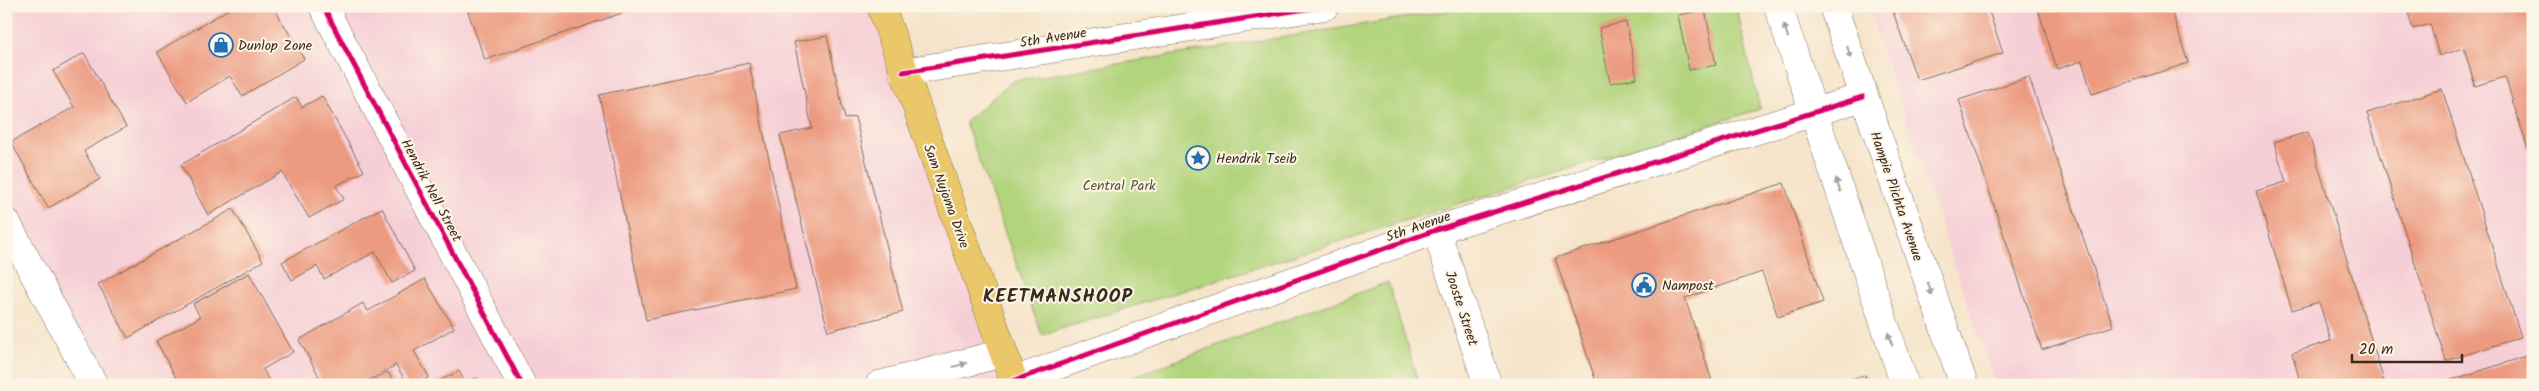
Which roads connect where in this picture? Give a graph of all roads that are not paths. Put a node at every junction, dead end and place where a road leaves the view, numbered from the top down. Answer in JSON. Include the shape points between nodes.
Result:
{"nodes":[{"id":1,"x":323,"y":6,"type":"edge"},
{"id":2,"x":881,"y":6,"type":"edge"},
{"id":3,"x":1325,"y":6,"type":"edge"},
{"id":4,"x":1778,"y":6,"type":"edge"},
{"id":5,"x":1833,"y":6,"type":"edge"},
{"id":6,"x":903,"y":72,"type":"junction"},
{"id":7,"x":1863,"y":97,"type":"junction"},
{"id":8,"x":1814,"y":114,"type":"junction"},
{"id":9,"x":6,"y":222,"type":"edge"},
{"id":10,"x":1436,"y":230,"type":"junction"},
{"id":11,"x":1003,"y":353,"type":"junction"},
{"id":12,"x":1014,"y":383,"type":"edge"},
{"id":13,"x":94,"y":385,"type":"edge"},
{"id":14,"x":522,"y":385,"type":"edge"},
{"id":15,"x":878,"y":385,"type":"edge"},
{"id":16,"x":1488,"y":385,"type":"edge"},
{"id":17,"x":1905,"y":385,"type":"edge"},
{"id":18,"x":1964,"y":385,"type":"edge"}],
"edges":[{"from":1,"to":14,"type":"street","name":"Hendrik Nell Street"},
{"from":2,"to":6,"type":"main road","name":"Sam Nujoma Drive"},
{"from":3,"to":6,"type":"street","name":"5th Avenue"},
{"from":8,"to":4,"type":"street","one_way":true},
{"from":5,"to":7,"type":"street","name":"Hampie Plichta Avenue","one_way":true},
{"from":6,"to":11,"type":"main road","name":"Sam Nujoma Drive"},
{"from":7,"to":8,"type":"street","name":"5th Avenue"},
{"from":7,"to":18,"type":"street","name":"Hampie Plichta Avenue","one_way":true},
{"from":8,"to":10,"type":"street","name":"5th Avenue"},
{"from":17,"to":8,"type":"street","one_way":true},
{"from":9,"to":13,"type":"street"},
{"from":10,"to":12,"type":"street","name":"5th Avenue"},
{"from":10,"to":16,"type":"street","name":"Jooste Street"},
{"from":11,"to":12,"type":"main road","name":"Sam Nujoma Drive"},
{"from":15,"to":11,"type":"street","one_way":true}]}
